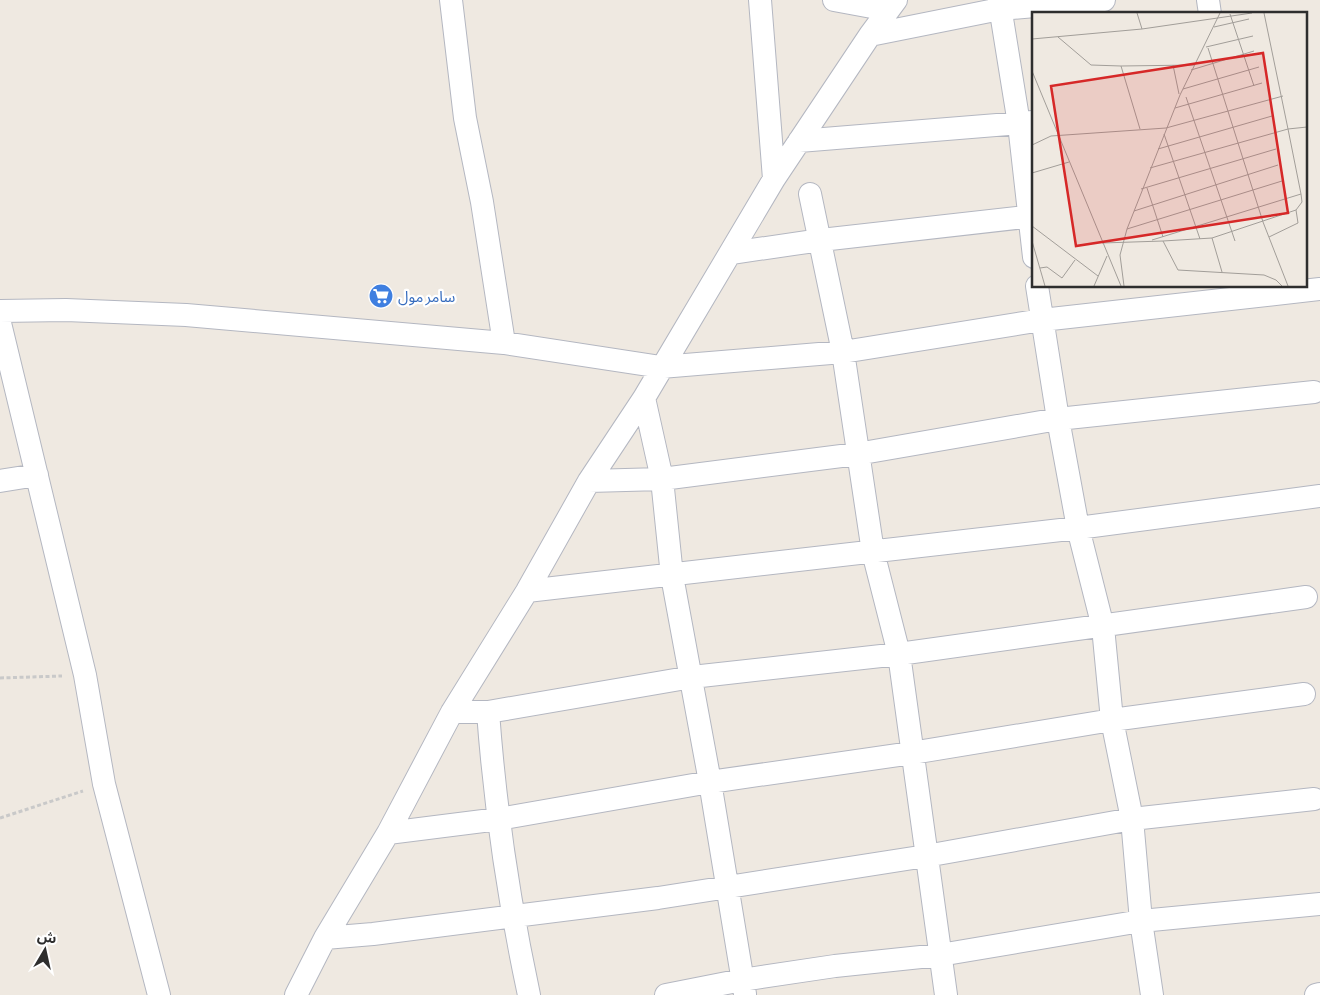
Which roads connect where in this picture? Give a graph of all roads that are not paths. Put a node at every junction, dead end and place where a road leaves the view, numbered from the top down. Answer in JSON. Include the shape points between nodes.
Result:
{"nodes":[{"id":1,"x":451,"y":0,"type":"edge"},
{"id":2,"x":760,"y":0,"type":"edge"},
{"id":3,"x":834,"y":0,"type":"edge"},
{"id":4,"x":1104,"y":0,"type":"edge"},
{"id":5,"x":999,"y":4,"type":"edge"},
{"id":6,"x":892,"y":5,"type":"edge"},
{"id":7,"x":870,"y":35,"type":"junction"},
{"id":8,"x":1026,"y":123,"type":"edge"},
{"id":9,"x":799,"y":141,"type":"junction"},
{"id":10,"x":774,"y":179,"type":"junction"},
{"id":11,"x":810,"y":194,"type":"dead end"},
{"id":12,"x":1031,"y":216,"type":"edge"},
{"id":13,"x":1032,"y":230,"type":"edge"},
{"id":14,"x":821,"y":240,"type":"junction"},
{"id":15,"x":731,"y":253,"type":"junction"},
{"id":16,"x":1037,"y":288,"type":"edge"},
{"id":17,"x":1320,"y":289,"type":"edge"},
{"id":18,"x":0,"y":311,"type":"edge"},
{"id":19,"x":1042,"y":320,"type":"junction"},
{"id":20,"x":0,"y":323,"type":"edge"},
{"id":21,"x":504,"y":343,"type":"junction"},
{"id":22,"x":843,"y":352,"type":"junction"},
{"id":23,"x":661,"y":367,"type":"junction"},
{"id":24,"x":1314,"y":392,"type":"dead end"},
{"id":25,"x":644,"y":398,"type":"junction"},
{"id":26,"x":1058,"y":419,"type":"junction"},
{"id":27,"x":857,"y":454,"type":"junction"},
{"id":28,"x":37,"y":475,"type":"junction"},
{"id":29,"x":0,"y":480,"type":"edge"},
{"id":30,"x":662,"y":480,"type":"junction"},
{"id":31,"x":589,"y":481,"type":"junction"},
{"id":32,"x":1320,"y":496,"type":"edge"},
{"id":33,"x":1078,"y":528,"type":"junction"},
{"id":34,"x":873,"y":552,"type":"junction"},
{"id":35,"x":672,"y":576,"type":"junction"},
{"id":36,"x":527,"y":591,"type":"junction"},
{"id":37,"x":1306,"y":597,"type":"dead end"},
{"id":38,"x":1103,"y":627,"type":"junction"},
{"id":39,"x":898,"y":654,"type":"junction"},
{"id":40,"x":692,"y":677,"type":"junction"},
{"id":41,"x":1304,"y":694,"type":"dead end"},
{"id":42,"x":452,"y":712,"type":"junction"},
{"id":43,"x":488,"y":712,"type":"junction"},
{"id":44,"x":1112,"y":720,"type":"junction"},
{"id":45,"x":912,"y":753,"type":"junction"},
{"id":46,"x":710,"y":782,"type":"junction"},
{"id":47,"x":1314,"y":799,"type":"dead end"},
{"id":48,"x":1132,"y":818,"type":"junction"},
{"id":49,"x":498,"y":819,"type":"junction"},
{"id":50,"x":388,"y":833,"type":"junction"},
{"id":51,"x":926,"y":856,"type":"junction"},
{"id":52,"x":727,"y":888,"type":"junction"},
{"id":53,"x":1320,"y":904,"type":"edge"},
{"id":54,"x":512,"y":916,"type":"junction"},
{"id":55,"x":1141,"y":921,"type":"junction"},
{"id":56,"x":325,"y":938,"type":"junction"},
{"id":57,"x":940,"y":955,"type":"junction"},
{"id":58,"x":743,"y":987,"type":"edge"},
{"id":59,"x":1320,"y":994,"type":"edge"},
{"id":60,"x":159,"y":995,"type":"edge"},
{"id":61,"x":296,"y":995,"type":"edge"},
{"id":62,"x":529,"y":995,"type":"edge"},
{"id":63,"x":666,"y":995,"type":"edge"},
{"id":64,"x":946,"y":995,"type":"edge"},
{"id":65,"x":1152,"y":995,"type":"edge"},
{"id":66,"x":1316,"y":995,"type":"edge"}],
"edges":[{"from":1,"to":21,"type":"street","via":[[465,118]]},
{"from":2,"to":10,"type":"street"},
{"from":3,"to":6,"type":"street"},
{"from":4,"to":5,"type":"street"},
{"from":5,"to":7,"type":"street"},
{"from":5,"to":8,"type":"street"},
{"from":6,"to":7,"type":"street"},
{"from":7,"to":9,"type":"street"},
{"from":8,"to":9,"type":"street"},
{"from":8,"to":12,"type":"street"},
{"from":9,"to":10,"type":"street"},
{"from":10,"to":15,"type":"street"},
{"from":11,"to":14,"type":"street"},
{"from":12,"to":13,"type":"street"},
{"from":12,"to":14,"type":"street"},
{"from":14,"to":15,"type":"street"},
{"from":14,"to":22,"type":"street"},
{"from":15,"to":23,"type":"street"},
{"from":16,"to":19,"type":"street"},
{"from":17,"to":19,"type":"street"},
{"from":18,"to":21,"type":"street","via":[[186,315]]},
{"from":19,"to":22,"type":"street"},
{"from":19,"to":26,"type":"street"},
{"from":20,"to":28,"type":"street"},
{"from":21,"to":23,"type":"street"},
{"from":22,"to":23,"type":"street"},
{"from":22,"to":27,"type":"street"},
{"from":23,"to":25,"type":"street"},
{"from":24,"to":26,"type":"street"},
{"from":25,"to":30,"type":"street"},
{"from":25,"to":31,"type":"street"},
{"from":26,"to":27,"type":"street"},
{"from":26,"to":33,"type":"street"},
{"from":27,"to":30,"type":"street"},
{"from":27,"to":34,"type":"street"},
{"from":28,"to":29,"type":"street"},
{"from":28,"to":60,"type":"street","via":[[85,675],[104,784]]},
{"from":30,"to":31,"type":"street"},
{"from":30,"to":35,"type":"street"},
{"from":31,"to":36,"type":"street"},
{"from":32,"to":33,"type":"street"},
{"from":33,"to":34,"type":"street"},
{"from":33,"to":38,"type":"street"},
{"from":34,"to":35,"type":"street"},
{"from":34,"to":39,"type":"street"},
{"from":35,"to":36,"type":"street"},
{"from":35,"to":40,"type":"street"},
{"from":36,"to":42,"type":"street"},
{"from":37,"to":38,"type":"street"},
{"from":38,"to":39,"type":"street"},
{"from":38,"to":44,"type":"street"},
{"from":39,"to":40,"type":"street"},
{"from":39,"to":45,"type":"street"},
{"from":40,"to":43,"type":"street"},
{"from":40,"to":46,"type":"street"},
{"from":41,"to":44,"type":"street"},
{"from":42,"to":43,"type":"street"},
{"from":42,"to":50,"type":"street"},
{"from":43,"to":49,"type":"street"},
{"from":44,"to":45,"type":"street"},
{"from":44,"to":48,"type":"street"},
{"from":45,"to":46,"type":"street"},
{"from":45,"to":51,"type":"street"},
{"from":46,"to":49,"type":"street"},
{"from":46,"to":52,"type":"street"},
{"from":47,"to":48,"type":"street"},
{"from":48,"to":51,"type":"street"},
{"from":48,"to":55,"type":"street"},
{"from":49,"to":50,"type":"street"},
{"from":49,"to":54,"type":"street"},
{"from":50,"to":56,"type":"street"},
{"from":51,"to":52,"type":"street"},
{"from":51,"to":57,"type":"street"},
{"from":52,"to":54,"type":"street"},
{"from":52,"to":58,"type":"street"},
{"from":53,"to":55,"type":"street"},
{"from":54,"to":56,"type":"street"},
{"from":54,"to":62,"type":"street"},
{"from":55,"to":57,"type":"street"},
{"from":55,"to":65,"type":"street"},
{"from":56,"to":61,"type":"street"},
{"from":57,"to":58,"type":"street","via":[[835,966]]},
{"from":57,"to":64,"type":"street"},
{"from":58,"to":63,"type":"street"},
{"from":59,"to":66,"type":"street"}]}
